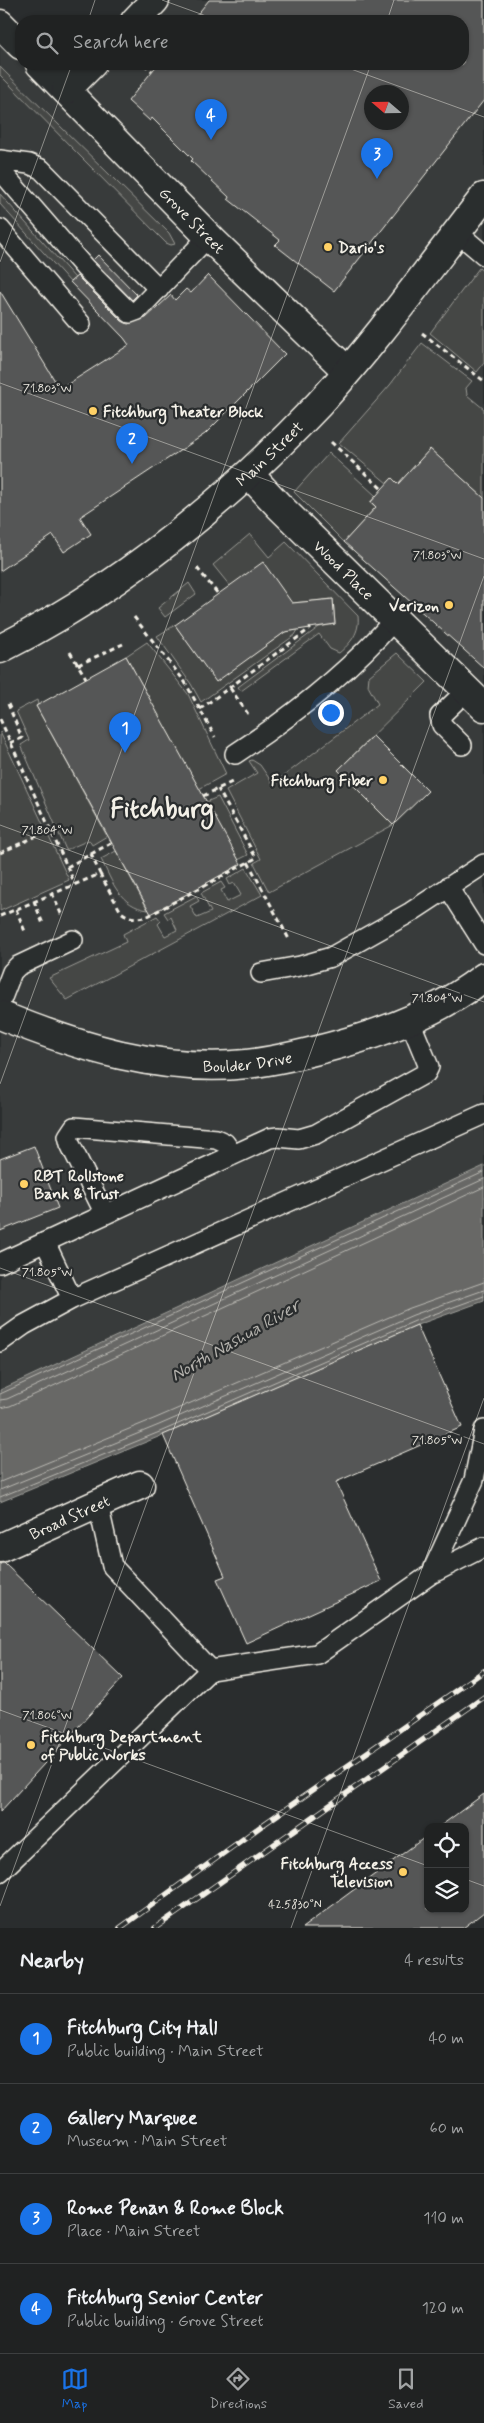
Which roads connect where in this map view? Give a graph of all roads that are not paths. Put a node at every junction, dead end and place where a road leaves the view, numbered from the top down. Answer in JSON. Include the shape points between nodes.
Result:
{"nodes":[{"id":1,"x":155,"y":0,"type":"edge"},
{"id":2,"x":141,"y":15,"type":"edge"},
{"id":3,"x":0,"y":24,"type":"edge"},
{"id":4,"x":15,"y":39,"type":"edge"},
{"id":5,"x":46,"y":70,"type":"edge"},
{"id":6,"x":86,"y":70,"type":"edge"},
{"id":7,"x":66,"y":90,"type":"junction"},
{"id":8,"x":0,"y":160,"type":"edge"},
{"id":9,"x":0,"y":170,"type":"edge"},
{"id":10,"x":483,"y":202,"type":"edge"},
{"id":11,"x":0,"y":229,"type":"edge"},
{"id":12,"x":457,"y":232,"type":"junction"},
{"id":13,"x":209,"y":236,"type":"junction"},
{"id":14,"x":484,"y":255,"type":"edge"},
{"id":15,"x":159,"y":288,"type":"junction"},
{"id":16,"x":82,"y":324,"type":"dead end"},
{"id":17,"x":347,"y":371,"type":"junction"},
{"id":18,"x":250,"y":474,"type":"junction"},
{"id":19,"x":394,"y":620,"type":"junction"},
{"id":20,"x":0,"y":649,"type":"edge"},
{"id":21,"x":476,"y":698,"type":"edge"},
{"id":22,"x":462,"y":745,"type":"dead end"},
{"id":23,"x":235,"y":754,"type":"dead end"},
{"id":24,"x":484,"y":864,"type":"edge"},
{"id":25,"x":448,"y":887,"type":"junction"},
{"id":26,"x":73,"y":940,"type":"dead end"},
{"id":27,"x":484,"y":944,"type":"edge"},
{"id":28,"x":261,"y":973,"type":"dead end"},
{"id":29,"x":484,"y":977,"type":"edge"},
{"id":30,"x":0,"y":1003,"type":"edge"},
{"id":31,"x":0,"y":1015,"type":"edge"},
{"id":32,"x":410,"y":1020,"type":"junction"},
{"id":33,"x":484,"y":1114,"type":"edge"},
{"id":34,"x":233,"y":1155,"type":"junction"},
{"id":35,"x":105,"y":1214,"type":"junction"},
{"id":36,"x":45,"y":1242,"type":"junction"},
{"id":37,"x":0,"y":1263,"type":"edge"},
{"id":38,"x":72,"y":1299,"type":"junction"},
{"id":39,"x":0,"y":1342,"type":"edge"},
{"id":40,"x":484,"y":1430,"type":"edge"},
{"id":41,"x":140,"y":1485,"type":"dead end"},
{"id":42,"x":98,"y":1504,"type":"junction"},
{"id":43,"x":484,"y":1547,"type":"edge"},
{"id":44,"x":0,"y":1548,"type":"edge"},
{"id":45,"x":432,"y":1574,"type":"junction"},
{"id":46,"x":210,"y":1670,"type":"junction"},
{"id":47,"x":0,"y":1872,"type":"edge"}],
"edges":[{"from":1,"to":2,"type":"main road"},
{"from":3,"to":4,"type":"main road"},
{"from":5,"to":7,"type":"main road","name":"Grove Street"},
{"from":6,"to":7,"type":"main road"},
{"from":7,"to":13,"type":"main road","name":"Grove Street"},
{"from":8,"to":15,"type":"lane","via":[[28,164],[41,170]]},
{"from":9,"to":15,"type":"lane","via":[[126,310],[135,313]]},
{"from":10,"to":12,"type":"main road","name":"Main Street"},
{"from":11,"to":16,"type":"lane"},
{"from":12,"to":14,"type":"lane"},
{"from":12,"to":17,"type":"main road","name":"Main Street"},
{"from":13,"to":15,"type":"lane"},
{"from":13,"to":17,"type":"main road","name":"Grove Street"},
{"from":17,"to":18,"type":"main road","name":"Main Street"},
{"from":18,"to":19,"type":"main road","name":"Wood Place"},
{"from":18,"to":20,"type":"main road","name":"Main Street","via":[[172,540],[118,580]]},
{"from":19,"to":21,"type":"main road","name":"Wood Place"},
{"from":19,"to":23,"type":"lane","via":[[328,687]]},
{"from":21,"to":22,"type":"lane","via":[[440,716],[442,724]]},
{"from":24,"to":25,"type":"lane"},
{"from":25,"to":27,"type":"lane"},
{"from":25,"to":28,"type":"lane","via":[[331,957]]},
{"from":26,"to":30,"type":"lane","via":[[18,966],[12,972]]},
{"from":29,"to":32,"type":"main road","name":"Boulder Drive"},
{"from":31,"to":32,"type":"main road","name":"Boulder Drive","via":[[89,1048],[155,1062],[190,1064],[246,1064],[290,1057]]},
{"from":32,"to":34,"type":"lane","via":[[429,1067],[426,1073],[316,1134],[299,1139],[270,1138]]},
{"from":33,"to":38,"type":"lane"},
{"from":34,"to":35,"type":"lane"},
{"from":34,"to":35,"type":"lane","via":[[225,1143],[216,1139],[74,1127],[68,1136],[70,1144]]},
{"from":35,"to":36,"type":"lane"},
{"from":36,"to":37,"type":"lane"},
{"from":36,"to":38,"type":"lane"},
{"from":38,"to":39,"type":"lane"},
{"from":40,"to":45,"type":"lane","via":[[474,1480]]},
{"from":41,"to":42,"type":"main road","name":"Broad Street"},
{"from":42,"to":44,"type":"main road","name":"Broad Street"},
{"from":42,"to":46,"type":"lane","via":[[112,1566]]},
{"from":43,"to":45,"type":"lane"},
{"from":45,"to":46,"type":"lane","via":[[317,1654]]},
{"from":46,"to":47,"type":"lane"}]}
